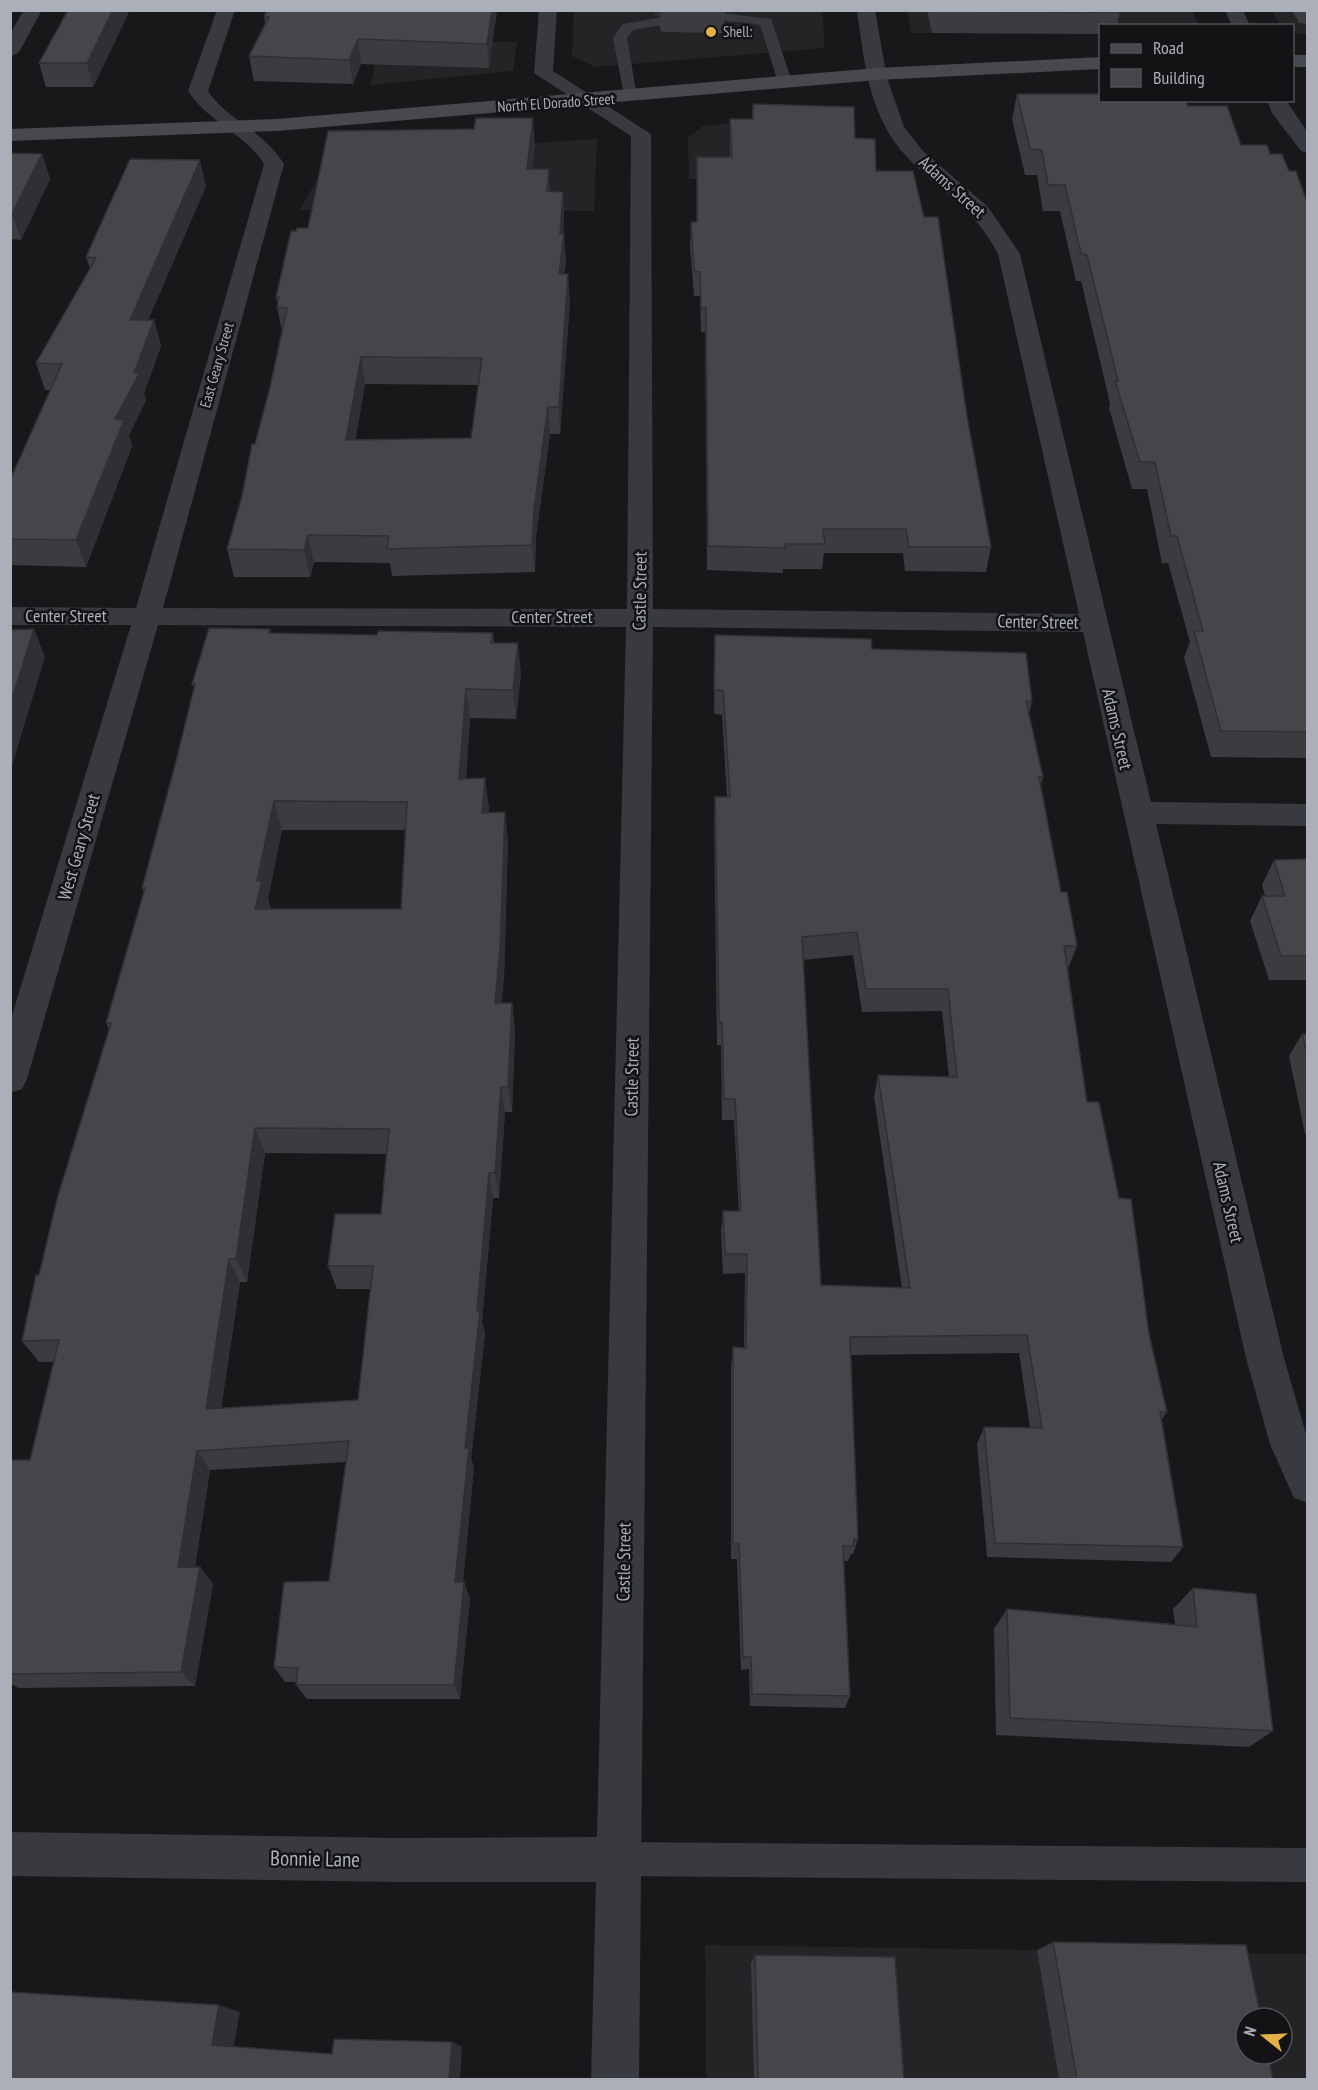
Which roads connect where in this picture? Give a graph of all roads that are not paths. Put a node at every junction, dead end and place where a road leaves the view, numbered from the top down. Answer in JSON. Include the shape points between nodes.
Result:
{"nodes":[{"id":1,"x":33,"y":10,"type":"edge"},
{"id":2,"x":226,"y":10,"type":"edge"},
{"id":3,"x":548,"y":10,"type":"edge"},
{"id":4,"x":866,"y":10,"type":"edge"},
{"id":5,"x":10,"y":52,"type":"edge"},
{"id":6,"x":1099,"y":63,"type":"edge"},
{"id":7,"x":877,"y":74,"type":"junction"},
{"id":8,"x":785,"y":82,"type":"junction"},
{"id":9,"x":630,"y":97,"type":"junction"},
{"id":10,"x":591,"y":100,"type":"junction"},
{"id":11,"x":1277,"y":102,"type":"edge"},
{"id":12,"x":239,"y":127,"type":"junction"},
{"id":13,"x":10,"y":135,"type":"edge"},
{"id":14,"x":1308,"y":147,"type":"edge"},
{"id":15,"x":10,"y":616,"type":"edge"},
{"id":16,"x":147,"y":616,"type":"junction"},
{"id":17,"x":640,"y":618,"type":"junction"},
{"id":18,"x":1093,"y":623,"type":"junction"},
{"id":19,"x":1137,"y":813,"type":"junction"},
{"id":20,"x":1308,"y":815,"type":"edge"},
{"id":21,"x":10,"y":1079,"type":"edge"},
{"id":22,"x":1308,"y":1484,"type":"edge"},
{"id":23,"x":10,"y":1854,"type":"edge"},
{"id":24,"x":620,"y":1859,"type":"junction"},
{"id":25,"x":1308,"y":1865,"type":"edge"},
{"id":26,"x":615,"y":2079,"type":"edge"}],
"edges":[{"from":1,"to":5,"type":"street"},
{"from":2,"to":12,"type":"street","name":"East Geary Street","via":[[198,91],[204,103]]},
{"from":3,"to":10,"type":"street","via":[[543,72]]},
{"from":4,"to":7,"type":"street","name":"Adams Street"},
{"from":6,"to":7,"type":"main road","name":"North El Dorado Street"},
{"from":7,"to":8,"type":"main road","name":"North El Dorado Street"},
{"from":7,"to":18,"type":"street","name":"Adams Street","via":[[886,108],[904,142],[979,208],[1009,254]]},
{"from":8,"to":9,"type":"main road","name":"North El Dorado Street"},
{"from":8,"to":9,"type":"lane","via":[[766,22],[736,15],[670,19],[628,27],[620,38]]},
{"from":9,"to":10,"type":"main road","name":"North El Dorado Street"},
{"from":10,"to":12,"type":"main road","name":"North El Dorado Street"},
{"from":10,"to":17,"type":"street","name":"Castle Street","via":[[642,134]]},
{"from":11,"to":14,"type":"street"},
{"from":12,"to":13,"type":"main road","name":"North El Dorado Street"},
{"from":12,"to":16,"type":"street","name":"East Geary Street","via":[[266,148],[274,164]]},
{"from":15,"to":16,"type":"street","name":"Center Street"},
{"from":16,"to":17,"type":"street","name":"Center Street"},
{"from":16,"to":21,"type":"street","name":"West Geary Street"},
{"from":17,"to":18,"type":"street","name":"Center Street"},
{"from":17,"to":24,"type":"street","name":"Castle Street"},
{"from":18,"to":19,"type":"street","name":"Adams Street"},
{"from":19,"to":20,"type":"street"},
{"from":19,"to":22,"type":"street","name":"Adams Street","via":[[1265,1359],[1289,1444]]},
{"from":23,"to":24,"type":"street","name":"Bonnie Lane"},
{"from":24,"to":25,"type":"lane"},
{"from":24,"to":26,"type":"street","name":"Castle Street"}]}
